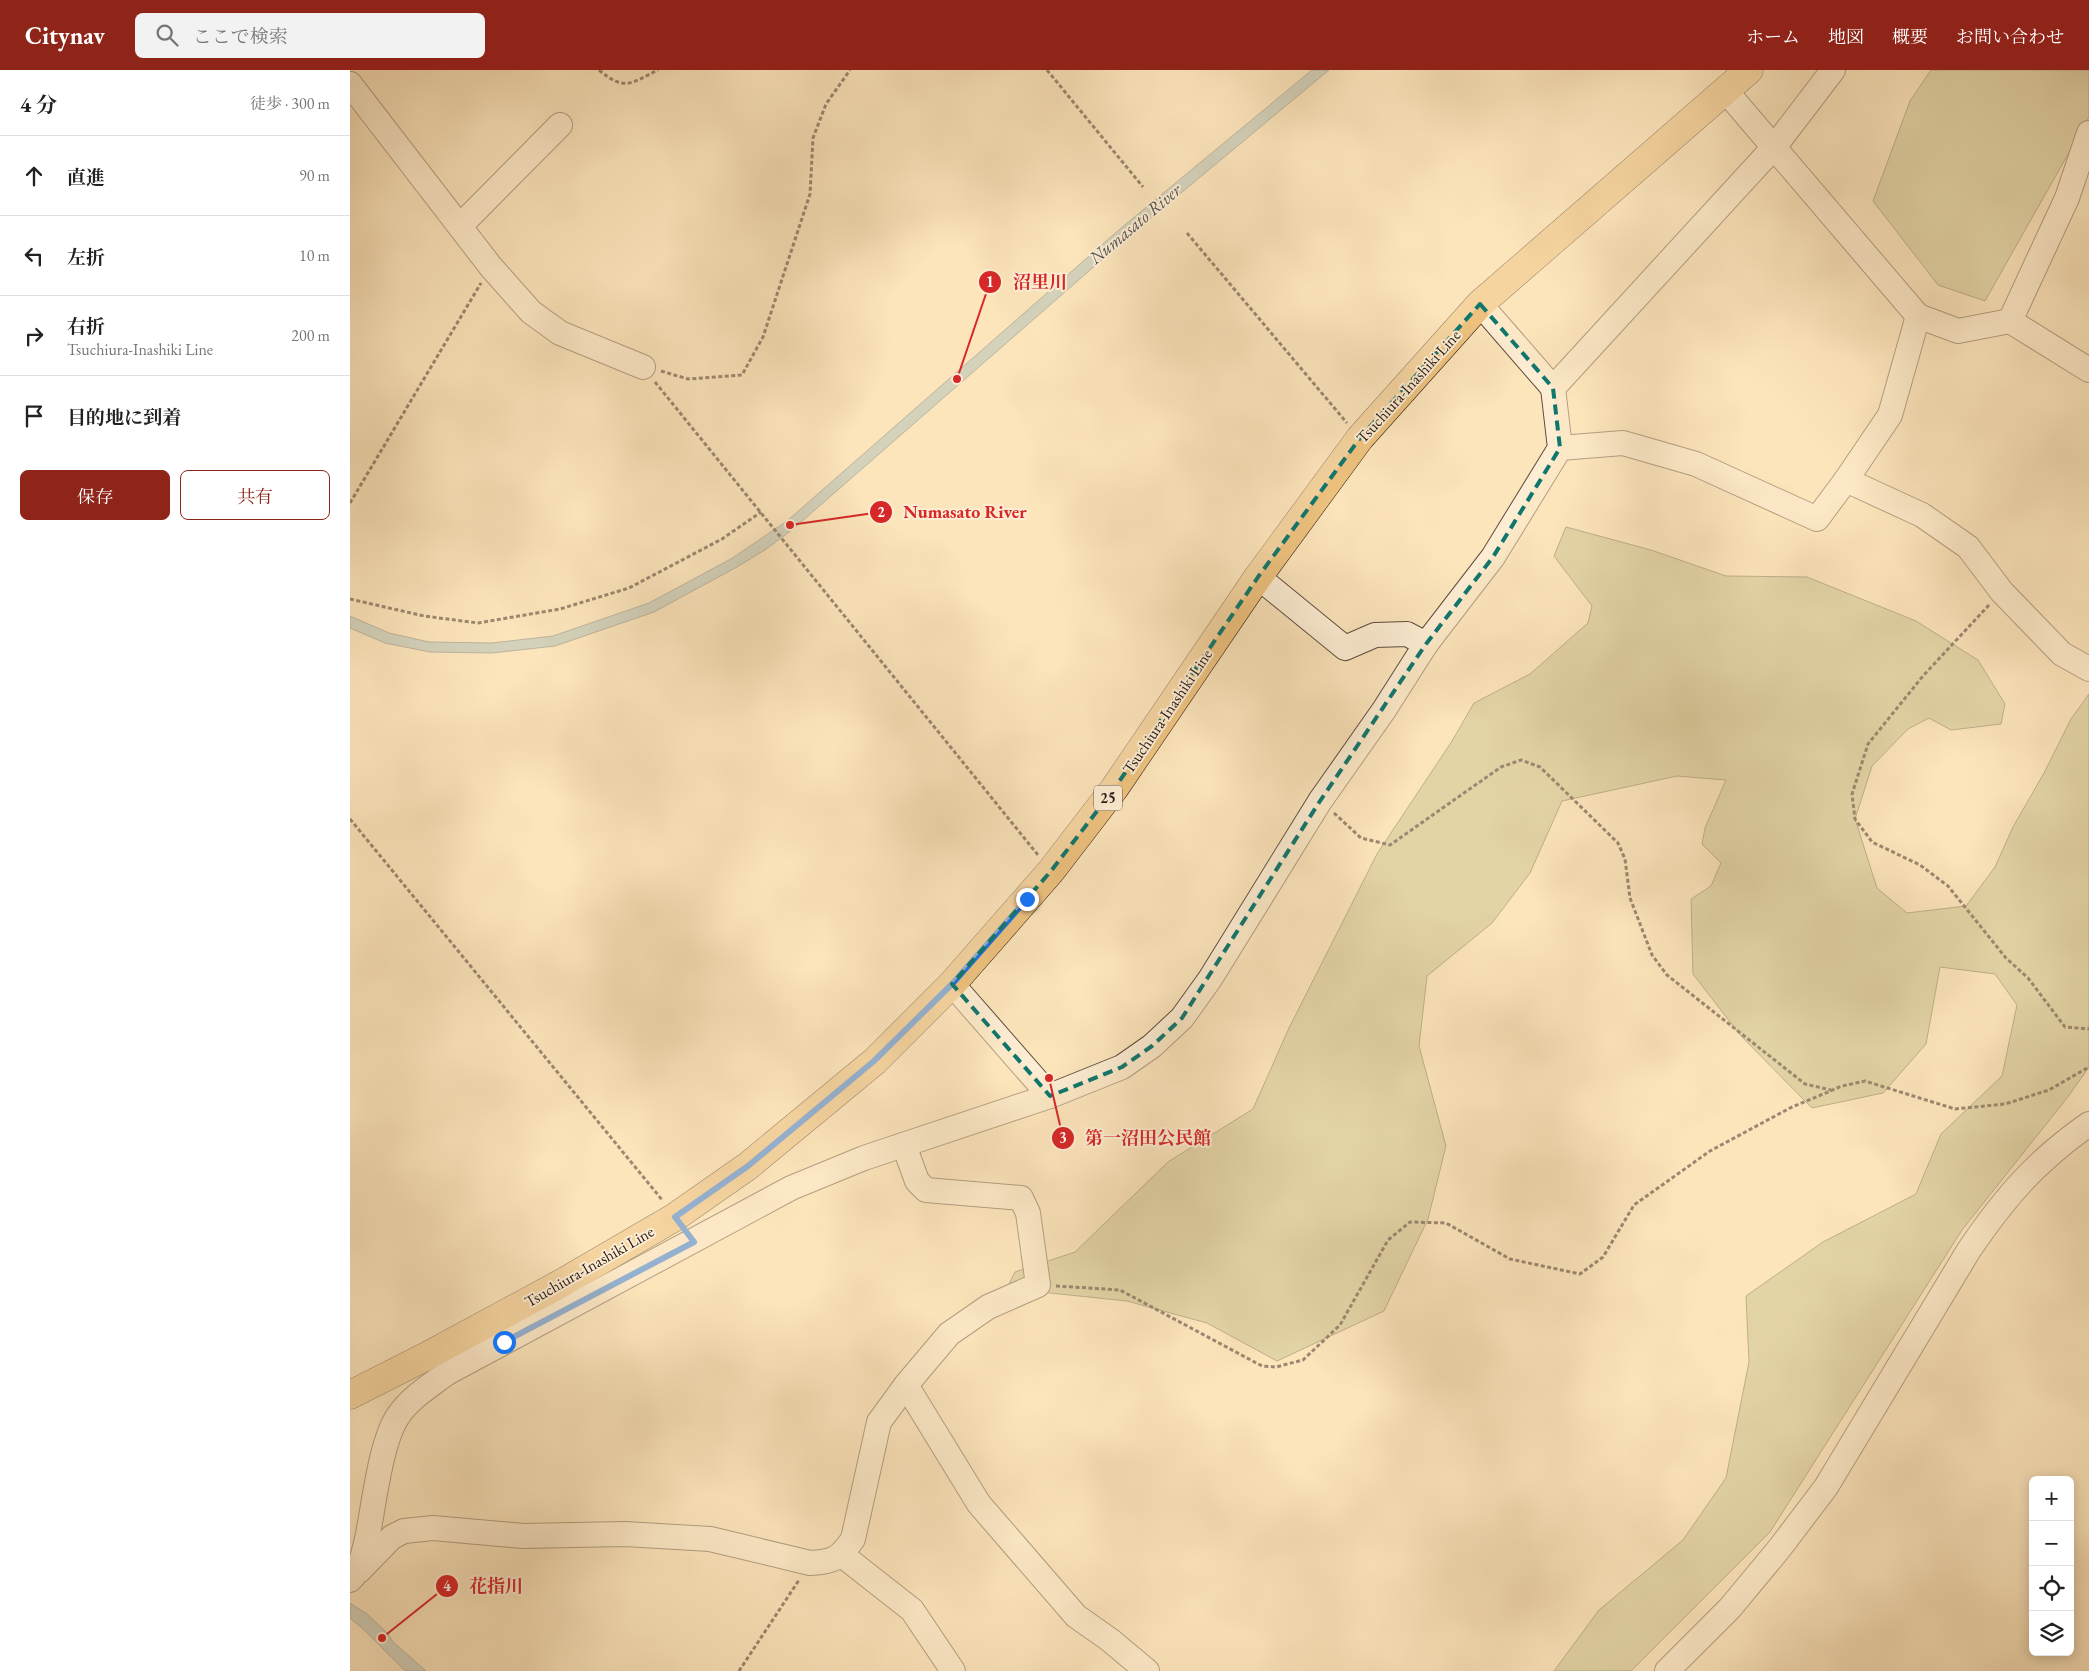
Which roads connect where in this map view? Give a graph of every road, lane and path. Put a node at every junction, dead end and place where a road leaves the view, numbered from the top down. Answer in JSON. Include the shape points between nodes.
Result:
{"nodes":[{"id":1,"x":599,"y":70,"type":"edge"},
{"id":2,"x":658,"y":70,"type":"edge"},
{"id":3,"x":850,"y":70,"type":"edge"},
{"id":4,"x":1047,"y":70,"type":"edge"},
{"id":5,"x":1749,"y":70,"type":"edge"},
{"id":6,"x":1833,"y":70,"type":"edge"},
{"id":7,"x":350,"y":84,"type":"edge"},
{"id":8,"x":1725,"y":90,"type":"junction"},
{"id":9,"x":560,"y":125,"type":"dead end"},
{"id":10,"x":2089,"y":133,"type":"edge"},
{"id":11,"x":1775,"y":146,"type":"junction"},
{"id":12,"x":1143,"y":187,"type":"dead end"},
{"id":13,"x":460,"y":226,"type":"junction"},
{"id":14,"x":1187,"y":233,"type":"dead end"},
{"id":15,"x":490,"y":267,"type":"junction"},
{"id":16,"x":1480,"y":304,"type":"junction"},
{"id":17,"x":1918,"y":316,"type":"junction"},
{"id":18,"x":2010,"y":321,"type":"junction"},
{"id":19,"x":643,"y":367,"type":"junction"},
{"id":20,"x":2089,"y":370,"type":"edge"},
{"id":21,"x":1553,"y":388,"type":"junction"},
{"id":22,"x":1360,"y":438,"type":"junction"},
{"id":23,"x":1560,"y":448,"type":"junction"},
{"id":24,"x":1846,"y":480,"type":"junction"},
{"id":25,"x":350,"y":502,"type":"edge"},
{"id":26,"x":760,"y":512,"type":"junction"},
{"id":27,"x":1258,"y":577,"type":"junction"},
{"id":28,"x":2002,"y":592,"type":"junction"},
{"id":29,"x":350,"y":599,"type":"edge"},
{"id":30,"x":1426,"y":644,"type":"junction"},
{"id":31,"x":2089,"y":669,"type":"edge"},
{"id":32,"x":1320,"y":801,"type":"junction"},
{"id":33,"x":350,"y":819,"type":"edge"},
{"id":34,"x":1051,"y":871,"type":"junction"},
{"id":35,"x":952,"y":984,"type":"junction"},
{"id":36,"x":2089,"y":1030,"type":"edge"},
{"id":37,"x":2089,"y":1067,"type":"edge"},
{"id":38,"x":1832,"y":1090,"type":"junction"},
{"id":39,"x":1050,"y":1096,"type":"junction"},
{"id":40,"x":2089,"y":1124,"type":"edge"},
{"id":41,"x":904,"y":1145,"type":"junction"},
{"id":42,"x":675,"y":1217,"type":"junction"},
{"id":43,"x":1038,"y":1285,"type":"junction"},
{"id":44,"x":906,"y":1385,"type":"junction"},
{"id":45,"x":350,"y":1395,"type":"edge"},
{"id":46,"x":842,"y":1555,"type":"junction"},
{"id":47,"x":810,"y":1563,"type":"junction"},
{"id":48,"x":352,"y":1578,"type":"edge"},
{"id":49,"x":739,"y":1671,"type":"edge"},
{"id":50,"x":953,"y":1671,"type":"edge"},
{"id":51,"x":1147,"y":1671,"type":"edge"},
{"id":52,"x":1667,"y":1671,"type":"edge"}],
"edges":[{"from":1,"to":2,"type":"path","via":[[612,81],[630,84]]},
{"from":3,"to":19,"type":"path","via":[[826,104],[813,138],[810,194],[762,337],[742,375],[688,378]]},
{"from":4,"to":12,"type":"path"},
{"from":5,"to":8,"type":"main road","name":"Tsuchiura-Inashiki Line","number":"25"},
{"from":6,"to":11,"type":"street"},
{"from":7,"to":13,"type":"street"},
{"from":8,"to":11,"type":"street"},
{"from":8,"to":16,"type":"main road","name":"Tsuchiura-Inashiki Line","number":"25"},
{"from":9,"to":13,"type":"street"},
{"from":10,"to":18,"type":"street","via":[[2067,198]]},
{"from":11,"to":17,"type":"street"},
{"from":11,"to":21,"type":"street"},
{"from":13,"to":15,"type":"street"},
{"from":14,"to":22,"type":"path"},
{"from":15,"to":19,"type":"street","via":[[531,312],[560,333]]},
{"from":15,"to":25,"type":"path"},
{"from":16,"to":21,"type":"street"},
{"from":16,"to":22,"type":"main road","name":"Tsuchiura-Inashiki Line","number":"25"},
{"from":17,"to":18,"type":"street","via":[[1958,331]]},
{"from":17,"to":24,"type":"street","via":[[1890,415]]},
{"from":18,"to":20,"type":"street"},
{"from":19,"to":26,"type":"path"},
{"from":21,"to":23,"type":"street"},
{"from":22,"to":27,"type":"main road","name":"Tsuchiura-Inashiki Line","number":"25"},
{"from":23,"to":24,"type":"street","via":[[1622,443],[1696,464],[1817,519]]},
{"from":23,"to":30,"type":"street","via":[[1493,557]]},
{"from":24,"to":28,"type":"street","via":[[1922,515],[1968,547]]},
{"from":26,"to":29,"type":"path","via":[[722,539],[628,588],[560,609],[478,623],[424,616]]},
{"from":26,"to":34,"type":"path"},
{"from":27,"to":30,"type":"street","via":[[1345,648],[1375,635],[1407,634]]},
{"from":27,"to":34,"type":"main road","name":"Tsuchiura-Inashiki Line","number":"25","via":[[1114,789]]},
{"from":28,"to":31,"type":"street","via":[[2062,654]]},
{"from":28,"to":36,"type":"path","via":[[1923,676],[1868,744],[1852,794],[1855,819],[1872,842],[1920,865],[1948,886],[2006,958],[2028,978],[2065,1027]]},
{"from":30,"to":32,"type":"street"},
{"from":32,"to":38,"type":"path","via":[[1361,838],[1390,845],[1501,767],[1520,760],[1540,767],[1618,843],[1625,859],[1630,898],[1652,954],[1667,974],[1805,1084]]},
{"from":32,"to":39,"type":"street","via":[[1210,979],[1182,1018],[1152,1046],[1122,1067]]},
{"from":33,"to":42,"type":"path"},
{"from":34,"to":35,"type":"main road","name":"Tsuchiura-Inashiki Line","number":"25"},
{"from":35,"to":39,"type":"street"},
{"from":35,"to":42,"type":"main road","name":"Tsuchiura-Inashiki Line","number":"25","via":[[874,1061],[748,1166]]},
{"from":37,"to":38,"type":"path","via":[[2049,1090],[2005,1104],[1955,1109],[1865,1081]]},
{"from":38,"to":43,"type":"path","via":[[1790,1108],[1710,1151],[1649,1194],[1634,1205],[1603,1258],[1580,1274],[1510,1259],[1446,1224],[1410,1222],[1388,1240],[1340,1325],[1303,1360],[1276,1367],[1262,1366],[1120,1290]]},
{"from":39,"to":41,"type":"street"},
{"from":40,"to":52,"type":"street","via":[[2022,1179],[1994,1213],[1826,1487],[1730,1608]]},
{"from":41,"to":43,"type":"street","via":[[917,1181],[926,1190],[1021,1198],[1028,1213]]},
{"from":41,"to":48,"type":"street","via":[[791,1188],[447,1373],[416,1395],[398,1416],[387,1439],[364,1550]]},
{"from":42,"to":45,"type":"main road","name":"Tsuchiura-Inashiki Line","number":"25","via":[[560,1284]]},
{"from":43,"to":44,"type":"street","via":[[988,1307],[949,1334]]},
{"from":44,"to":46,"type":"street","via":[[879,1422],[853,1539]]},
{"from":44,"to":51,"type":"street","via":[[979,1504],[1076,1616]]},
{"from":46,"to":47,"type":"street"},
{"from":46,"to":50,"type":"street","via":[[912,1610]]},
{"from":47,"to":48,"type":"street","via":[[710,1539],[625,1534],[524,1536],[433,1528],[404,1531],[392,1536]]},
{"from":47,"to":49,"type":"path"}]}
